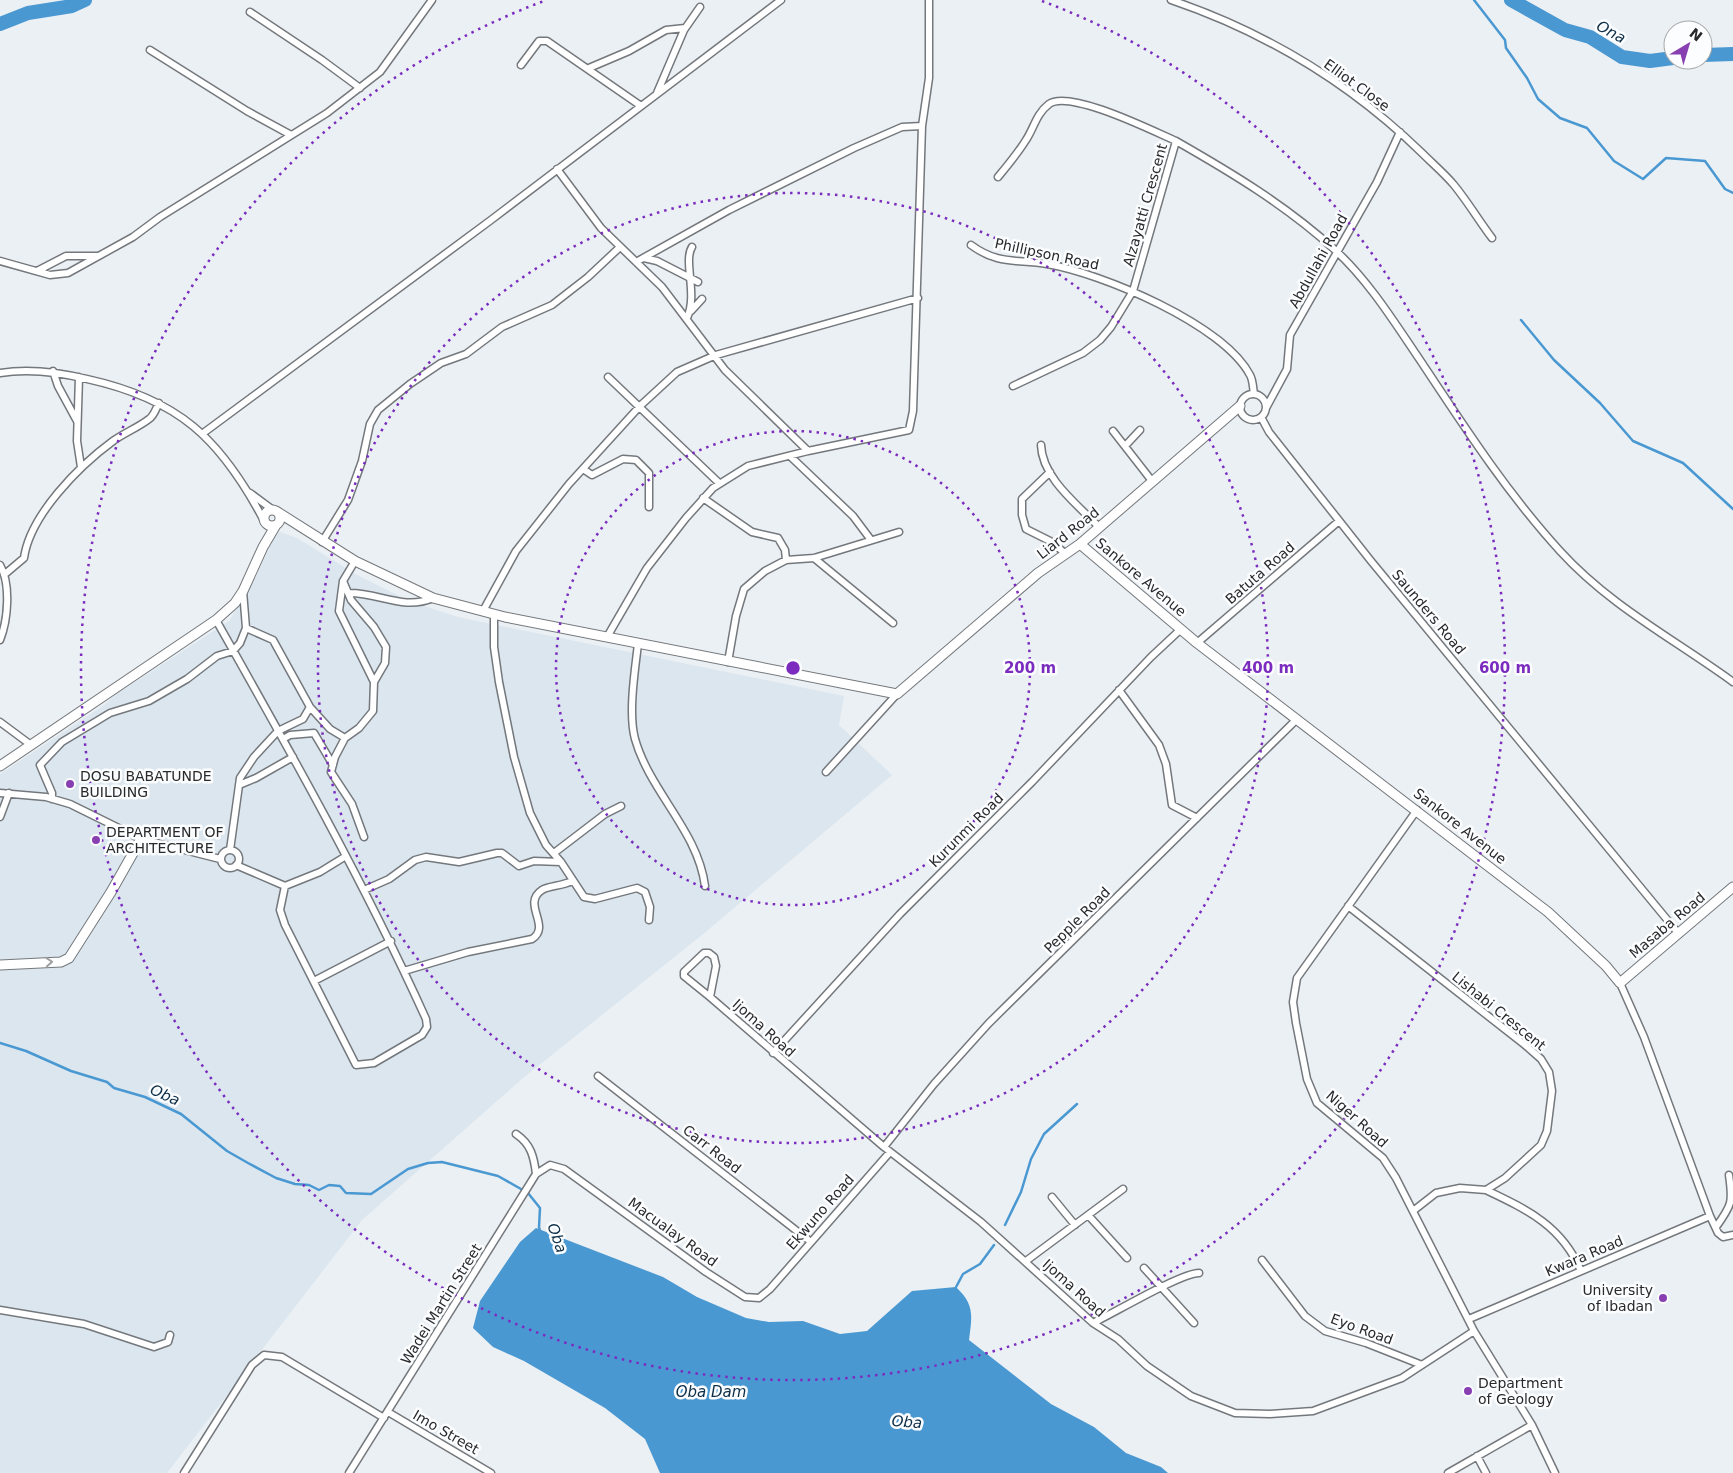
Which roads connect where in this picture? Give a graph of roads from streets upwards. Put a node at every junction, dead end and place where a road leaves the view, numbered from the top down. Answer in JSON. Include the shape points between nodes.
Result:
{"nodes":[{"id":1,"x":432,"y":0,"type":"edge"},
{"id":2,"x":781,"y":0,"type":"edge"},
{"id":3,"x":929,"y":0,"type":"edge"},
{"id":4,"x":1171,"y":0,"type":"edge"},
{"id":5,"x":700,"y":7,"type":"dead end"},
{"id":6,"x":250,"y":12,"type":"dead end"},
{"id":7,"x":685,"y":28,"type":"junction"},
{"id":8,"x":150,"y":50,"type":"dead end"},
{"id":9,"x":521,"y":65,"type":"dead end"},
{"id":10,"x":588,"y":68,"type":"junction"},
{"id":11,"x":360,"y":88,"type":"junction"},
{"id":12,"x":656,"y":94,"type":"junction"},
{"id":13,"x":641,"y":106,"type":"junction"},
{"id":14,"x":922,"y":126,"type":"junction"},
{"id":15,"x":1400,"y":132,"type":"junction"},
{"id":16,"x":291,"y":135,"type":"junction"},
{"id":17,"x":1176,"y":141,"type":"junction"},
{"id":18,"x":557,"y":169,"type":"junction"},
{"id":19,"x":998,"y":177,"type":"dead end"},
{"id":20,"x":1492,"y":238,"type":"dead end"},
{"id":21,"x":971,"y":245,"type":"dead end"},
{"id":22,"x":620,"y":247,"type":"junction"},
{"id":23,"x":692,"y":247,"type":"dead end"},
{"id":24,"x":1336,"y":251,"type":"junction"},
{"id":25,"x":97,"y":256,"type":"junction"},
{"id":26,"x":644,"y":258,"type":"junction"},
{"id":27,"x":0,"y":261,"type":"edge"},
{"id":28,"x":636,"y":262,"type":"junction"},
{"id":29,"x":37,"y":271,"type":"junction"},
{"id":30,"x":695,"y":281,"type":"junction"},
{"id":31,"x":1133,"y":291,"type":"junction"},
{"id":32,"x":918,"y":298,"type":"junction"},
{"id":33,"x":702,"y":299,"type":"dead end"},
{"id":34,"x":688,"y":315,"type":"junction"},
{"id":35,"x":716,"y":355,"type":"junction"},
{"id":36,"x":53,"y":371,"type":"junction"},
{"id":37,"x":0,"y":373,"type":"edge"},
{"id":38,"x":79,"y":377,"type":"junction"},
{"id":39,"x":608,"y":377,"type":"dead end"},
{"id":40,"x":1013,"y":386,"type":"dead end"},
{"id":41,"x":1274,"y":393,"type":"junction"},
{"id":42,"x":1254,"y":394,"type":"junction"},
{"id":43,"x":1261,"y":397,"type":"junction"},
{"id":44,"x":159,"y":403,"type":"junction"},
{"id":45,"x":640,"y":406,"type":"junction"},
{"id":46,"x":1240,"y":406,"type":"junction"},
{"id":47,"x":1266,"y":408,"type":"junction"},
{"id":48,"x":1262,"y":417,"type":"junction"},
{"id":49,"x":77,"y":421,"type":"junction"},
{"id":50,"x":1140,"y":430,"type":"dead end"},
{"id":51,"x":1113,"y":431,"type":"dead end"},
{"id":52,"x":202,"y":434,"type":"junction"},
{"id":53,"x":1042,"y":445,"type":"dead end"},
{"id":54,"x":1126,"y":445,"type":"junction"},
{"id":55,"x":808,"y":451,"type":"junction"},
{"id":56,"x":790,"y":456,"type":"junction"},
{"id":57,"x":81,"y":467,"type":"junction"},
{"id":58,"x":583,"y":469,"type":"junction"},
{"id":59,"x":1050,"y":472,"type":"junction"},
{"id":60,"x":1152,"y":481,"type":"junction"},
{"id":61,"x":719,"y":483,"type":"junction"},
{"id":62,"x":249,"y":492,"type":"junction"},
{"id":63,"x":704,"y":498,"type":"junction"},
{"id":64,"x":649,"y":507,"type":"dead end"},
{"id":65,"x":275,"y":510,"type":"junction"},
{"id":66,"x":264,"y":521,"type":"junction"},
{"id":67,"x":1339,"y":521,"type":"junction"},
{"id":68,"x":277,"y":524,"type":"junction"},
{"id":69,"x":1099,"y":527,"type":"junction"},
{"id":70,"x":301,"y":528,"type":"junction"},
{"id":71,"x":899,"y":532,"type":"dead end"},
{"id":72,"x":871,"y":540,"type":"junction"},
{"id":73,"x":322,"y":542,"type":"junction"},
{"id":74,"x":1080,"y":544,"type":"junction"},
{"id":75,"x":263,"y":547,"type":"junction"},
{"id":76,"x":1066,"y":554,"type":"junction"},
{"id":77,"x":814,"y":558,"type":"junction"},
{"id":78,"x":786,"y":560,"type":"junction"},
{"id":79,"x":355,"y":561,"type":"junction"},
{"id":80,"x":0,"y":565,"type":"edge"},
{"id":81,"x":5,"y":574,"type":"junction"},
{"id":82,"x":343,"y":581,"type":"junction"},
{"id":83,"x":244,"y":591,"type":"junction"},
{"id":84,"x":348,"y":593,"type":"junction"},
{"id":85,"x":433,"y":598,"type":"junction"},
{"id":86,"x":483,"y":611,"type":"junction"},
{"id":87,"x":494,"y":614,"type":"junction"},
{"id":88,"x":216,"y":620,"type":"junction"},
{"id":89,"x":893,"y":623,"type":"dead end"},
{"id":90,"x":246,"y":628,"type":"junction"},
{"id":91,"x":1181,"y":629,"type":"junction"},
{"id":92,"x":607,"y":637,"type":"junction"},
{"id":93,"x":0,"y":640,"type":"edge"},
{"id":94,"x":1197,"y":643,"type":"junction"},
{"id":95,"x":638,"y":644,"type":"junction"},
{"id":96,"x":234,"y":651,"type":"junction"},
{"id":97,"x":728,"y":662,"type":"junction"},
{"id":98,"x":374,"y":682,"type":"junction"},
{"id":99,"x":1733,"y":682,"type":"edge"},
{"id":100,"x":1119,"y":690,"type":"junction"},
{"id":101,"x":897,"y":694,"type":"junction"},
{"id":102,"x":310,"y":707,"type":"junction"},
{"id":103,"x":1298,"y":719,"type":"junction"},
{"id":104,"x":0,"y":722,"type":"edge"},
{"id":105,"x":278,"y":731,"type":"junction"},
{"id":106,"x":345,"y":738,"type":"junction"},
{"id":107,"x":283,"y":739,"type":"junction"},
{"id":108,"x":31,"y":745,"type":"junction"},
{"id":109,"x":293,"y":757,"type":"junction"},
{"id":110,"x":333,"y":765,"type":"junction"},
{"id":111,"x":0,"y":766,"type":"edge"},
{"id":112,"x":826,"y":772,"type":"dead end"},
{"id":113,"x":239,"y":784,"type":"junction"},
{"id":114,"x":0,"y":793,"type":"edge"},
{"id":115,"x":9,"y":793,"type":"junction"},
{"id":116,"x":52,"y":799,"type":"junction"},
{"id":117,"x":621,"y":806,"type":"dead end"},
{"id":118,"x":1417,"y":810,"type":"junction"},
{"id":119,"x":0,"y":817,"type":"edge"},
{"id":120,"x":1197,"y":818,"type":"junction"},
{"id":121,"x":364,"y":837,"type":"dead end"},
{"id":122,"x":141,"y":838,"type":"junction"},
{"id":123,"x":230,"y":850,"type":"junction"},
{"id":124,"x":554,"y":854,"type":"junction"},
{"id":125,"x":346,"y":856,"type":"junction"},
{"id":126,"x":220,"y":859,"type":"junction"},
{"id":127,"x":561,"y":862,"type":"junction"},
{"id":128,"x":236,"y":865,"type":"junction"},
{"id":129,"x":572,"y":881,"type":"junction"},
{"id":130,"x":285,"y":886,"type":"junction"},
{"id":131,"x":705,"y":886,"type":"dead end"},
{"id":132,"x":1733,"y":887,"type":"edge"},
{"id":133,"x":364,"y":890,"type":"junction"},
{"id":134,"x":1348,"y":906,"type":"junction"},
{"id":135,"x":649,"y":920,"type":"dead end"},
{"id":136,"x":1679,"y":934,"type":"junction"},
{"id":137,"x":391,"y":942,"type":"junction"},
{"id":138,"x":0,"y":966,"type":"edge"},
{"id":139,"x":404,"y":971,"type":"junction"},
{"id":140,"x":314,"y":981,"type":"junction"},
{"id":141,"x":1620,"y":983,"type":"junction"},
{"id":142,"x":710,"y":996,"type":"junction"},
{"id":143,"x":773,"y":1053,"type":"junction"},
{"id":144,"x":598,"y":1076,"type":"dead end"},
{"id":145,"x":516,"y":1134,"type":"dead end"},
{"id":146,"x":887,"y":1149,"type":"junction"},
{"id":147,"x":536,"y":1174,"type":"junction"},
{"id":148,"x":1729,"y":1175,"type":"dead end"},
{"id":149,"x":1123,"y":1189,"type":"dead end"},
{"id":150,"x":1486,"y":1190,"type":"junction"},
{"id":151,"x":1052,"y":1197,"type":"dead end"},
{"id":152,"x":1413,"y":1211,"type":"junction"},
{"id":153,"x":1088,"y":1215,"type":"junction"},
{"id":154,"x":1710,"y":1216,"type":"junction"},
{"id":155,"x":1075,"y":1225,"type":"junction"},
{"id":156,"x":1716,"y":1227,"type":"junction"},
{"id":157,"x":1733,"y":1235,"type":"edge"},
{"id":158,"x":811,"y":1242,"type":"junction"},
{"id":159,"x":1128,"y":1258,"type":"dead end"},
{"id":160,"x":1262,"y":1260,"type":"dead end"},
{"id":161,"x":1026,"y":1261,"type":"junction"},
{"id":162,"x":1144,"y":1268,"type":"dead end"},
{"id":163,"x":1581,"y":1271,"type":"junction"},
{"id":164,"x":1199,"y":1273,"type":"dead end"},
{"id":165,"x":1163,"y":1287,"type":"junction"},
{"id":166,"x":770,"y":1289,"type":"joint"},
{"id":167,"x":0,"y":1310,"type":"edge"},
{"id":168,"x":1469,"y":1319,"type":"junction"},
{"id":169,"x":1194,"y":1322,"type":"dead end"},
{"id":170,"x":1093,"y":1323,"type":"junction"},
{"id":171,"x":1474,"y":1331,"type":"junction"},
{"id":172,"x":170,"y":1335,"type":"dead end"},
{"id":173,"x":1422,"y":1365,"type":"junction"},
{"id":174,"x":386,"y":1415,"type":"junction"},
{"id":175,"x":1532,"y":1425,"type":"junction"},
{"id":176,"x":1477,"y":1456,"type":"junction"},
{"id":177,"x":184,"y":1473,"type":"edge"},
{"id":178,"x":350,"y":1473,"type":"edge"},
{"id":179,"x":492,"y":1473,"type":"edge"},
{"id":180,"x":1448,"y":1473,"type":"edge"},
{"id":181,"x":1486,"y":1473,"type":"edge"},
{"id":182,"x":1555,"y":1473,"type":"edge"}],
"edges":[{"from":1,"to":11,"type":"street","via":[[390,62]]},
{"from":2,"to":12,"type":"street"},
{"from":3,"to":14,"type":"street","via":[[929,78]]},
{"from":4,"to":15,"type":"street","name":"Elliot Close","via":[[1214,15],[1299,58]]},
{"from":5,"to":7,"type":"street"},
{"from":6,"to":11,"type":"street"},
{"from":7,"to":10,"type":"street","via":[[666,30],[629,51]]},
{"from":7,"to":12,"type":"street"},
{"from":8,"to":16,"type":"street","via":[[246,111]]},
{"from":9,"to":10,"type":"street","via":[[543,40]]},
{"from":10,"to":13,"type":"street"},
{"from":11,"to":16,"type":"street"},
{"from":12,"to":13,"type":"street"},
{"from":13,"to":18,"type":"street"},
{"from":14,"to":26,"type":"street","via":[[902,127],[854,148],[729,210]]},
{"from":14,"to":32,"type":"street"},
{"from":15,"to":20,"type":"street","name":"Elliot Close","via":[[1454,184]]},
{"from":15,"to":24,"type":"street","name":"Abdullahi Road","via":[[1377,182]]},
{"from":16,"to":25,"type":"street","via":[[160,217],[134,237]]},
{"from":17,"to":19,"type":"street","via":[[1087,105],[1065,100],[1050,103]]},
{"from":17,"to":24,"type":"street","name":"Alzayatti Crescent","via":[[1243,179],[1286,209]]},
{"from":17,"to":31,"type":"street","name":"Alzayatti Crescent"},
{"from":18,"to":22,"type":"street","via":[[601,228]]},
{"from":18,"to":52,"type":"street"},
{"from":21,"to":31,"type":"street","name":"Phillipson Road","via":[[995,259],[1046,264]]},
{"from":22,"to":28,"type":"street"},
{"from":22,"to":73,"type":"street","via":[[552,305],[502,327],[466,354],[441,363],[378,410],[370,424],[362,461],[348,500]]},
{"from":23,"to":30,"type":"street","via":[[688,259]]},
{"from":24,"to":41,"type":"street","name":"Abdullahi Road","via":[[1290,335],[1287,369]]},
{"from":24,"to":99,"type":"street","name":"Alzayatti Crescent","via":[[1398,329],[1504,484],[1560,552],[1604,594]]},
{"from":25,"to":29,"type":"street","via":[[66,256]]},
{"from":25,"to":29,"type":"street","via":[[68,273],[50,275]]},
{"from":26,"to":28,"type":"street"},
{"from":26,"to":30,"type":"street","via":[[657,261]]},
{"from":27,"to":29,"type":"street"},
{"from":28,"to":34,"type":"street"},
{"from":30,"to":34,"type":"street"},
{"from":31,"to":40,"type":"street","via":[[1100,340],[1083,353]]},
{"from":31,"to":42,"type":"street","name":"Phillipson Road","via":[[1176,313],[1224,346],[1250,376]]},
{"from":32,"to":35,"type":"street"},
{"from":32,"to":55,"type":"street","via":[[913,411],[909,430]]},
{"from":33,"to":34,"type":"street"},
{"from":34,"to":35,"type":"street"},
{"from":35,"to":45,"type":"street","via":[[677,372]]},
{"from":35,"to":55,"type":"street","via":[[725,370]]},
{"from":36,"to":37,"type":"street"},
{"from":36,"to":38,"type":"street"},
{"from":36,"to":49,"type":"street"},
{"from":38,"to":44,"type":"street","via":[[137,392]]},
{"from":38,"to":49,"type":"street"},
{"from":39,"to":45,"type":"street"},
{"from":41,"to":43,"type":"street"},
{"from":41,"to":47,"type":"street","name":"Abdullahi Road"},
{"from":42,"to":43,"type":"street"},
{"from":42,"to":46,"type":"street","via":[[1246,396]]},
{"from":43,"to":47,"type":"street"},
{"from":44,"to":52,"type":"street"},
{"from":44,"to":57,"type":"street","via":[[150,418],[128,430]]},
{"from":45,"to":58,"type":"street"},
{"from":45,"to":61,"type":"street"},
{"from":46,"to":48,"type":"street","via":[[1242,414],[1249,419]]},
{"from":46,"to":60,"type":"street","name":"Liard Road"},
{"from":47,"to":48,"type":"street"},
{"from":48,"to":67,"type":"street","name":"Saunders Road","via":[[1269,432]]},
{"from":49,"to":57,"type":"street"},
{"from":50,"to":54,"type":"street"},
{"from":51,"to":54,"type":"street"},
{"from":52,"to":62,"type":"street","via":[[219,451]]},
{"from":53,"to":59,"type":"street","via":[[1043,462]]},
{"from":54,"to":60,"type":"street"},
{"from":55,"to":56,"type":"street"},
{"from":56,"to":61,"type":"street","via":[[748,466]]},
{"from":56,"to":72,"type":"street","via":[[853,516]]},
{"from":57,"to":81,"type":"street","via":[[41,518],[26,545],[24,558]]},
{"from":58,"to":64,"type":"street","via":[[592,475],[623,459],[636,460],[649,473]]},
{"from":58,"to":86,"type":"street","via":[[516,551]]},
{"from":59,"to":69,"type":"street"},
{"from":59,"to":76,"type":"street","via":[[1022,499],[1022,515],[1026,529],[1050,540]]},
{"from":60,"to":69,"type":"street","name":"Liard Road"},
{"from":61,"to":63,"type":"street"},
{"from":62,"to":65,"type":"street"},
{"from":62,"to":66,"type":"street"},
{"from":63,"to":78,"type":"street","via":[[752,532],[778,538],[786,550]]},
{"from":63,"to":92,"type":"street","via":[[647,568]]},
{"from":65,"to":66,"type":"street","via":[[266,512]]},
{"from":65,"to":68,"type":"street","via":[[279,514]]},
{"from":65,"to":70,"type":"street"},
{"from":66,"to":68,"type":"street","via":[[272,526]]},
{"from":66,"to":75,"type":"street"},
{"from":67,"to":94,"type":"street","name":"Batuta Road"},
{"from":67,"to":136,"type":"street","name":"Saunders Road"},
{"from":68,"to":70,"type":"street","via":[[289,523]]},
{"from":68,"to":75,"type":"street"},
{"from":69,"to":74,"type":"street","name":"Liard Road"},
{"from":70,"to":73,"type":"street"},
{"from":71,"to":72,"type":"street"},
{"from":72,"to":77,"type":"street"},
{"from":73,"to":79,"type":"street"},
{"from":74,"to":76,"type":"street","name":"Liard Road"},
{"from":74,"to":91,"type":"street","name":"Sankore Avenue"},
{"from":75,"to":83,"type":"street"},
{"from":76,"to":101,"type":"street","name":"Liard Road","via":[[1038,573]]},
{"from":77,"to":78,"type":"street"},
{"from":77,"to":89,"type":"street"},
{"from":78,"to":97,"type":"street","via":[[765,571],[744,589]]},
{"from":79,"to":82,"type":"street"},
{"from":79,"to":85,"type":"street"},
{"from":80,"to":81,"type":"street"},
{"from":81,"to":93,"type":"street","via":[[6,603]]},
{"from":82,"to":84,"type":"street"},
{"from":82,"to":98,"type":"street","via":[[339,611]]},
{"from":83,"to":88,"type":"street"},
{"from":83,"to":90,"type":"street"},
{"from":84,"to":85,"type":"street","via":[[364,592],[401,604]]},
{"from":84,"to":98,"type":"street","via":[[386,647],[385,663]]},
{"from":85,"to":86,"type":"street"},
{"from":86,"to":87,"type":"street"},
{"from":87,"to":92,"type":"street"},
{"from":87,"to":124,"type":"street","via":[[494,647],[514,757],[530,813]]},
{"from":88,"to":96,"type":"street"},
{"from":88,"to":108,"type":"street"},
{"from":90,"to":96,"type":"street"},
{"from":90,"to":102,"type":"street","via":[[273,640]]},
{"from":91,"to":94,"type":"street","name":"Sankore Avenue"},
{"from":91,"to":100,"type":"street","name":"Kurunmi Road"},
{"from":92,"to":95,"type":"street"},
{"from":94,"to":103,"type":"street","name":"Sankore Avenue"},
{"from":95,"to":97,"type":"street"},
{"from":95,"to":131,"type":"street","via":[[631,712],[635,738],[647,770],[695,850],[703,867]]},
{"from":96,"to":105,"type":"street"},
{"from":96,"to":116,"type":"street","via":[[216,656],[187,679],[149,701],[110,714],[62,742],[40,766]]},
{"from":97,"to":101,"type":"street"},
{"from":98,"to":106,"type":"street","via":[[373,711],[359,728]]},
{"from":100,"to":120,"type":"street","via":[[1160,745],[1172,805]]},
{"from":100,"to":143,"type":"street","name":"Kurunmi Road","via":[[900,914]]},
{"from":101,"to":112,"type":"street"},
{"from":102,"to":105,"type":"street","via":[[303,719]]},
{"from":102,"to":106,"type":"street","via":[[330,729]]},
{"from":103,"to":118,"type":"street","name":"Sankore Avenue"},
{"from":103,"to":120,"type":"street","name":"Pepple Road"},
{"from":104,"to":108,"type":"street"},
{"from":105,"to":107,"type":"street"},
{"from":105,"to":113,"type":"street","via":[[254,757]]},
{"from":106,"to":110,"type":"street"},
{"from":107,"to":109,"type":"street"},
{"from":107,"to":110,"type":"street","via":[[290,735],[314,733]]},
{"from":108,"to":111,"type":"street"},
{"from":109,"to":113,"type":"street"},
{"from":109,"to":125,"type":"street"},
{"from":110,"to":121,"type":"street","via":[[331,772],[352,804]]},
{"from":113,"to":123,"type":"street"},
{"from":114,"to":115,"type":"street"},
{"from":115,"to":116,"type":"street"},
{"from":115,"to":119,"type":"street"},
{"from":116,"to":122,"type":"street","via":[[70,804]]},
{"from":117,"to":124,"type":"street","via":[[605,814]]},
{"from":118,"to":134,"type":"street","name":"Niger Road"},
{"from":118,"to":141,"type":"street","name":"Sankore Avenue","via":[[1548,912]]},
{"from":120,"to":146,"type":"street","name":"Pepple Road","via":[[989,1023],[934,1084]]},
{"from":122,"to":126,"type":"street"},
{"from":138,"to":122,"type":"street","one_way":true,"via":[[61,962],[69,958]]},
{"from":123,"to":126,"type":"street","via":[[222,853]]},
{"from":123,"to":128,"type":"street","via":[[239,857]]},
{"from":124,"to":127,"type":"street"},
{"from":125,"to":130,"type":"street","via":[[320,872]]},
{"from":125,"to":133,"type":"street"},
{"from":126,"to":128,"type":"street","via":[[228,868]]},
{"from":127,"to":129,"type":"street"},
{"from":127,"to":133,"type":"street","via":[[534,860],[519,866],[502,853],[459,862],[426,857],[415,860],[389,879]]},
{"from":128,"to":130,"type":"street"},
{"from":129,"to":135,"type":"street","via":[[584,897],[595,899],[640,889],[648,898]]},
{"from":129,"to":139,"type":"street","via":[[560,887],[543,889],[533,901],[539,925],[537,935],[532,939],[468,952]]},
{"from":130,"to":140,"type":"street","via":[[280,910]]},
{"from":132,"to":136,"type":"street","name":"Masaba Road"},
{"from":133,"to":137,"type":"street"},
{"from":134,"to":150,"type":"street","name":"Lishabi Crescent","via":[[1541,1059],[1549,1072],[1552,1091],[1550,1117],[1541,1145],[1505,1178]]},
{"from":134,"to":152,"type":"street","name":"Niger Road","via":[[1297,978],[1293,1002],[1306,1069],[1317,1104],[1382,1158]]},
{"from":136,"to":141,"type":"street","name":"Masaba Road"},
{"from":137,"to":139,"type":"street"},
{"from":137,"to":140,"type":"street"},
{"from":139,"to":140,"type":"street","via":[[426,1019],[426,1027],[422,1035],[363,1066],[356,1065]]},
{"from":141,"to":154,"type":"street","name":"Sankore Avenue","via":[[1651,1054]]},
{"from":142,"to":142,"type":"street","name":"Ijoma Road","via":[[684,976],[684,972],[704,953],[714,957],[716,966]]},
{"from":142,"to":143,"type":"street","name":"Ijoma Road"},
{"from":143,"to":146,"type":"street","name":"Ijoma Road"},
{"from":144,"to":158,"type":"street","name":"Carr Road"},
{"from":145,"to":147,"type":"street","via":[[529,1146]]},
{"from":146,"to":158,"type":"street","name":"Ekwuno Road"},
{"from":146,"to":161,"type":"street","name":"Ijoma Road"},
{"from":147,"to":166,"type":"street","name":"Macualay Road","via":[[550,1165],[564,1169],[745,1297],[759,1298]]},
{"from":147,"to":174,"type":"street","name":"Wadei Martin Street"},
{"from":148,"to":156,"type":"street","via":[[1733,1199],[1730,1209]]},
{"from":149,"to":153,"type":"street"},
{"from":150,"to":152,"type":"street","via":[[1460,1188],[1436,1193]]},
{"from":150,"to":163,"type":"street","via":[[1535,1215],[1557,1232]]},
{"from":151,"to":155,"type":"street"},
{"from":152,"to":168,"type":"street","name":"Niger Road"},
{"from":153,"to":155,"type":"street"},
{"from":153,"to":159,"type":"street"},
{"from":154,"to":156,"type":"street","name":"Sankore Avenue"},
{"from":154,"to":163,"type":"street","name":"Kwara Road"},
{"from":155,"to":161,"type":"street"},
{"from":156,"to":157,"type":"street","via":[[1723,1237]]},
{"from":158,"to":166,"type":"street","name":"Ekwuno Road"},
{"from":160,"to":173,"type":"street","name":"Eyo Road","via":[[1305,1316],[1325,1331]]},
{"from":161,"to":170,"type":"street","name":"Ijoma Road"},
{"from":162,"to":165,"type":"street"},
{"from":163,"to":168,"type":"street","name":"Kwara Road"},
{"from":164,"to":165,"type":"street"},
{"from":165,"to":169,"type":"street"},
{"from":165,"to":170,"type":"street"},
{"from":167,"to":172,"type":"street","via":[[84,1324],[154,1347],[168,1342]]},
{"from":168,"to":171,"type":"street","name":"Niger Road"},
{"from":170,"to":173,"type":"street","name":"Ijoma Road","via":[[1191,1396],[1235,1413],[1313,1411],[1402,1378]]},
{"from":171,"to":173,"type":"street","name":"Ijoma Road"},
{"from":171,"to":175,"type":"street","name":"Niger Road"},
{"from":174,"to":177,"type":"street","name":"Imo Street","via":[[282,1357],[264,1355],[252,1365]]},
{"from":174,"to":178,"type":"street","name":"Wadei Martin Street"},
{"from":174,"to":179,"type":"street","name":"Imo Street"},
{"from":175,"to":176,"type":"street"},
{"from":175,"to":182,"type":"street","name":"Niger Road"},
{"from":176,"to":180,"type":"street"},
{"from":176,"to":181,"type":"street"}]}
